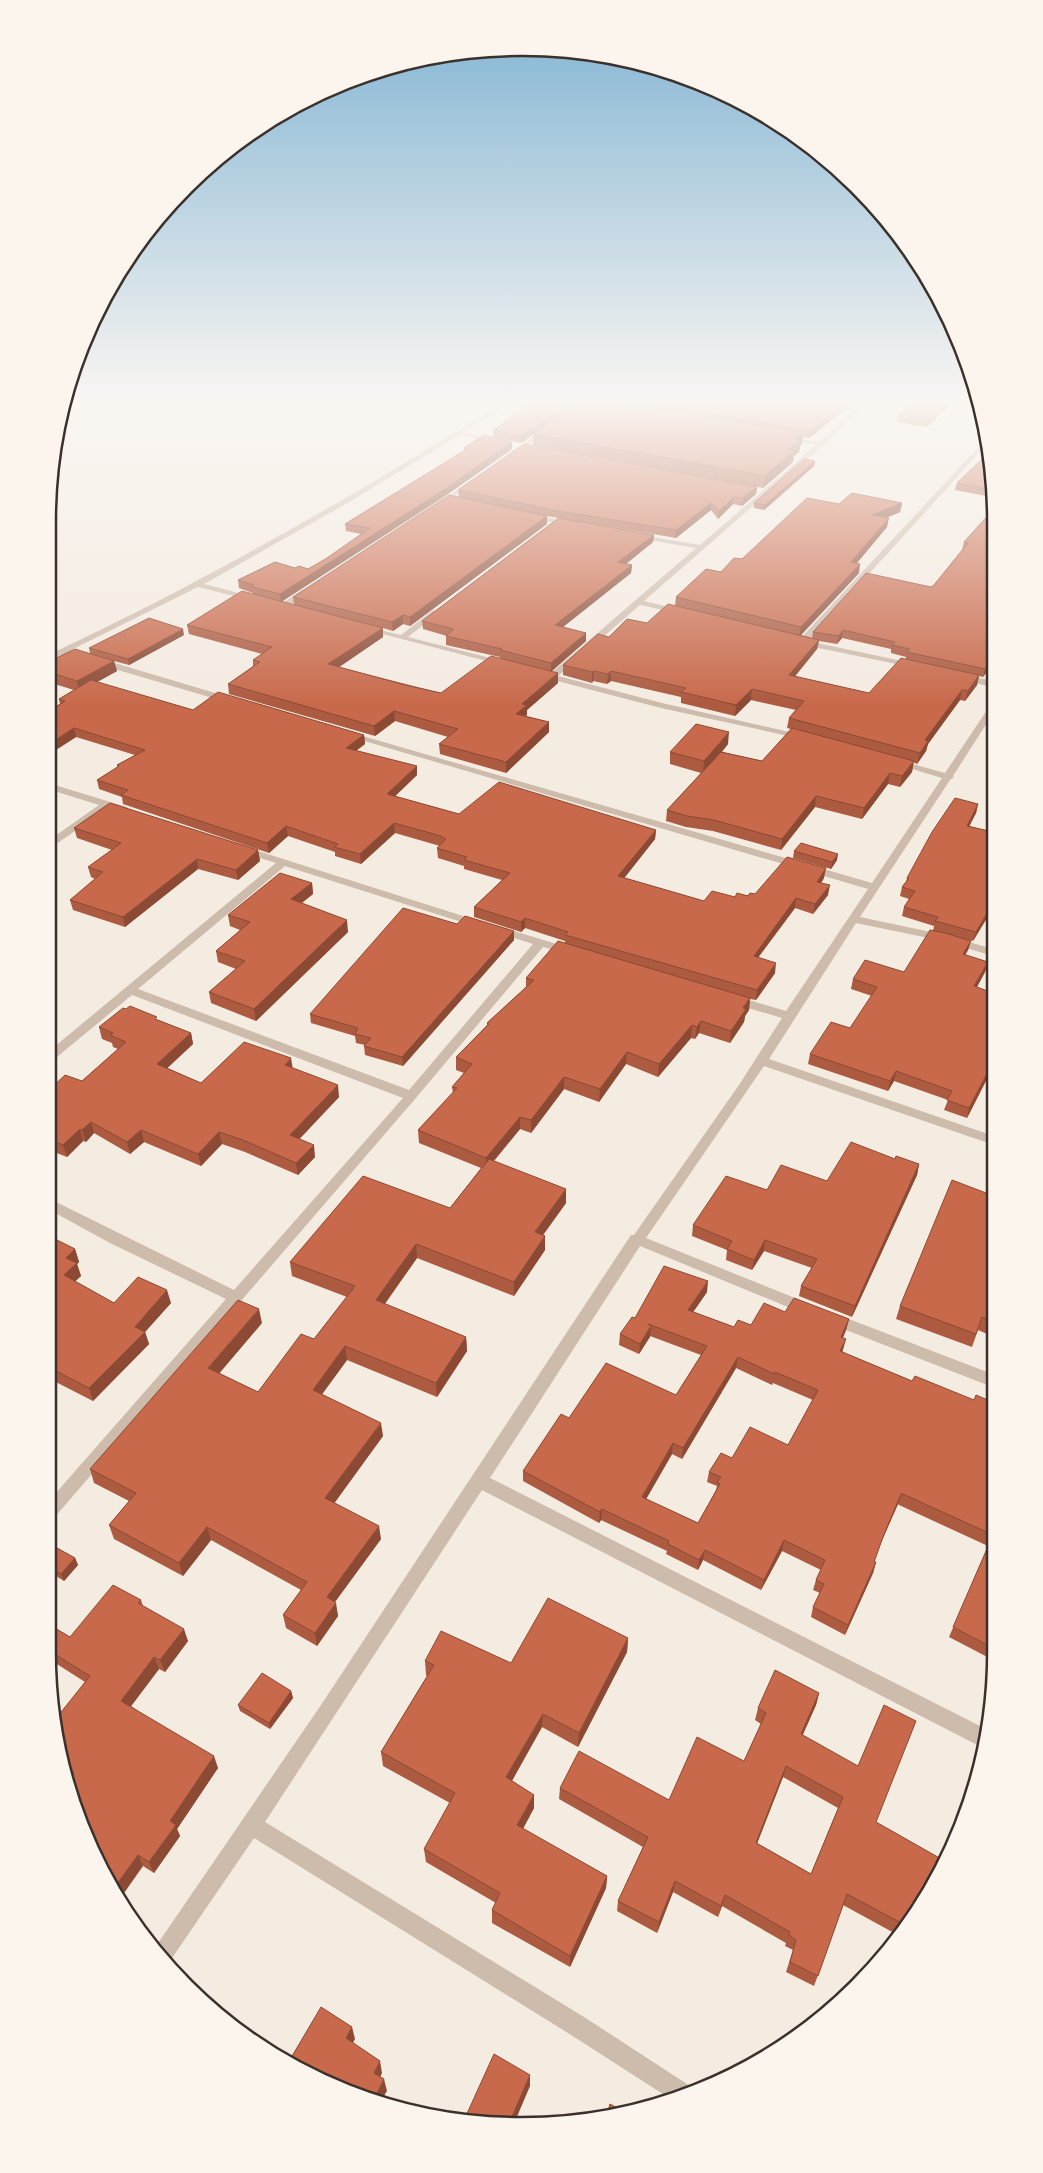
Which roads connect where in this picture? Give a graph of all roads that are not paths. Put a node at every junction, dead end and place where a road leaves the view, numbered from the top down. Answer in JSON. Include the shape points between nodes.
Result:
{"nodes":[{"id":1,"x":345,"y":501,"type":"edge"},
{"id":2,"x":445,"y":501,"type":"edge"},
{"id":3,"x":753,"y":501,"type":"edge"},
{"id":4,"x":931,"y":501,"type":"edge"},
{"id":5,"x":435,"y":508,"type":"edge"},
{"id":6,"x":521,"y":514,"type":"edge"},
{"id":7,"x":557,"y":522,"type":"junction"},
{"id":8,"x":576,"y":525,"type":"edge"},
{"id":9,"x":550,"y":527,"type":"edge"},
{"id":10,"x":633,"y":535,"type":"edge"},
{"id":11,"x":700,"y":547,"type":"junction"},
{"id":12,"x":198,"y":585,"type":"junction"},
{"id":13,"x":315,"y":586,"type":"edge"},
{"id":14,"x":263,"y":602,"type":"edge"},
{"id":15,"x":638,"y":602,"type":"junction"},
{"id":16,"x":272,"y":604,"type":"edge"},
{"id":17,"x":440,"y":609,"type":"edge"},
{"id":18,"x":686,"y":613,"type":"edge"},
{"id":19,"x":356,"y":626,"type":"edge"},
{"id":20,"x":402,"y":638,"type":"junction"},
{"id":21,"x":792,"y":639,"type":"edge"},
{"id":22,"x":802,"y":642,"type":"junction"},
{"id":23,"x":64,"y":651,"type":"junction"},
{"id":24,"x":56,"y":654,"type":"edge"},
{"id":25,"x":515,"y":667,"type":"edge"},
{"id":26,"x":926,"y":669,"type":"edge"},
{"id":27,"x":533,"y":672,"type":"edge"},
{"id":28,"x":954,"y":676,"type":"edge"},
{"id":29,"x":552,"y":677,"type":"junction"},
{"id":30,"x":987,"y":683,"type":"edge"},
{"id":31,"x":244,"y":704,"type":"edge"},
{"id":32,"x":987,"y":717,"type":"edge"},
{"id":33,"x":338,"y":732,"type":"edge"},
{"id":34,"x":809,"y":739,"type":"edge"},
{"id":35,"x":893,"y":762,"type":"edge"},
{"id":36,"x":949,"y":777,"type":"junction"},
{"id":37,"x":56,"y":788,"type":"edge"},
{"id":38,"x":107,"y":804,"type":"junction"},
{"id":39,"x":135,"y":813,"type":"edge"},
{"id":40,"x":56,"y":839,"type":"edge"},
{"id":41,"x":228,"y":844,"type":"edge"},
{"id":42,"x":283,"y":863,"type":"junction"},
{"id":43,"x":874,"y":887,"type":"junction"},
{"id":44,"x":853,"y":919,"type":"junction"},
{"id":45,"x":540,"y":943,"type":"junction"},
{"id":46,"x":987,"y":951,"type":"edge"},
{"id":47,"x":578,"y":954,"type":"edge"},
{"id":48,"x":130,"y":990,"type":"junction"},
{"id":49,"x":722,"y":996,"type":"edge"},
{"id":50,"x":789,"y":1016,"type":"junction"},
{"id":51,"x":56,"y":1051,"type":"edge"},
{"id":52,"x":763,"y":1060,"type":"junction"},
{"id":53,"x":411,"y":1096,"type":"junction"},
{"id":54,"x":987,"y":1139,"type":"edge"},
{"id":55,"x":56,"y":1207,"type":"edge"},
{"id":56,"x":636,"y":1239,"type":"junction"},
{"id":57,"x":236,"y":1297,"type":"junction"},
{"id":58,"x":987,"y":1379,"type":"edge"},
{"id":59,"x":479,"y":1480,"type":"junction"},
{"id":60,"x":56,"y":1504,"type":"edge"},
{"id":61,"x":979,"y":1736,"type":"edge"},
{"id":62,"x":253,"y":1826,"type":"junction"},
{"id":63,"x":166,"y":1951,"type":"edge"},
{"id":64,"x":676,"y":2090,"type":"edge"}],
"edges":[{"from":1,"to":12,"type":"street"},
{"from":2,"to":5,"type":"street"},
{"from":3,"to":11,"type":"street"},
{"from":4,"to":22,"type":"street"},
{"from":6,"to":7,"type":"street"},
{"from":7,"to":8,"type":"street"},
{"from":7,"to":9,"type":"street"},
{"from":10,"to":11,"type":"street"},
{"from":11,"to":15,"type":"street"},
{"from":12,"to":14,"type":"street"},
{"from":12,"to":23,"type":"street"},
{"from":13,"to":16,"type":"street","via":[[286,608]]},
{"from":15,"to":18,"type":"street"},
{"from":15,"to":29,"type":"street"},
{"from":17,"to":20,"type":"street"},
{"from":19,"to":20,"type":"street"},
{"from":20,"to":25,"type":"street"},
{"from":21,"to":22,"type":"street"},
{"from":22,"to":26,"type":"street"},
{"from":23,"to":24,"type":"street"},
{"from":23,"to":31,"type":"street"},
{"from":27,"to":29,"type":"street"},
{"from":28,"to":30,"type":"street"},
{"from":29,"to":34,"type":"street"},
{"from":32,"to":36,"type":"street"},
{"from":33,"to":43,"type":"street"},
{"from":35,"to":36,"type":"street"},
{"from":36,"to":43,"type":"street"},
{"from":37,"to":38,"type":"street"},
{"from":38,"to":39,"type":"street"},
{"from":38,"to":40,"type":"street"},
{"from":41,"to":42,"type":"street"},
{"from":42,"to":45,"type":"street"},
{"from":42,"to":48,"type":"street"},
{"from":43,"to":44,"type":"street"},
{"from":44,"to":46,"type":"street","via":[[945,938]]},
{"from":44,"to":50,"type":"street"},
{"from":45,"to":47,"type":"street"},
{"from":45,"to":53,"type":"street"},
{"from":48,"to":51,"type":"street"},
{"from":48,"to":53,"type":"street"},
{"from":49,"to":50,"type":"street"},
{"from":50,"to":52,"type":"street"},
{"from":52,"to":54,"type":"street"},
{"from":52,"to":56,"type":"street"},
{"from":53,"to":57,"type":"street"},
{"from":55,"to":57,"type":"street"},
{"from":56,"to":58,"type":"street"},
{"from":56,"to":59,"type":"street"},
{"from":57,"to":60,"type":"street"},
{"from":59,"to":61,"type":"street"},
{"from":59,"to":62,"type":"street"},
{"from":62,"to":63,"type":"street"},
{"from":62,"to":64,"type":"street"}]}
